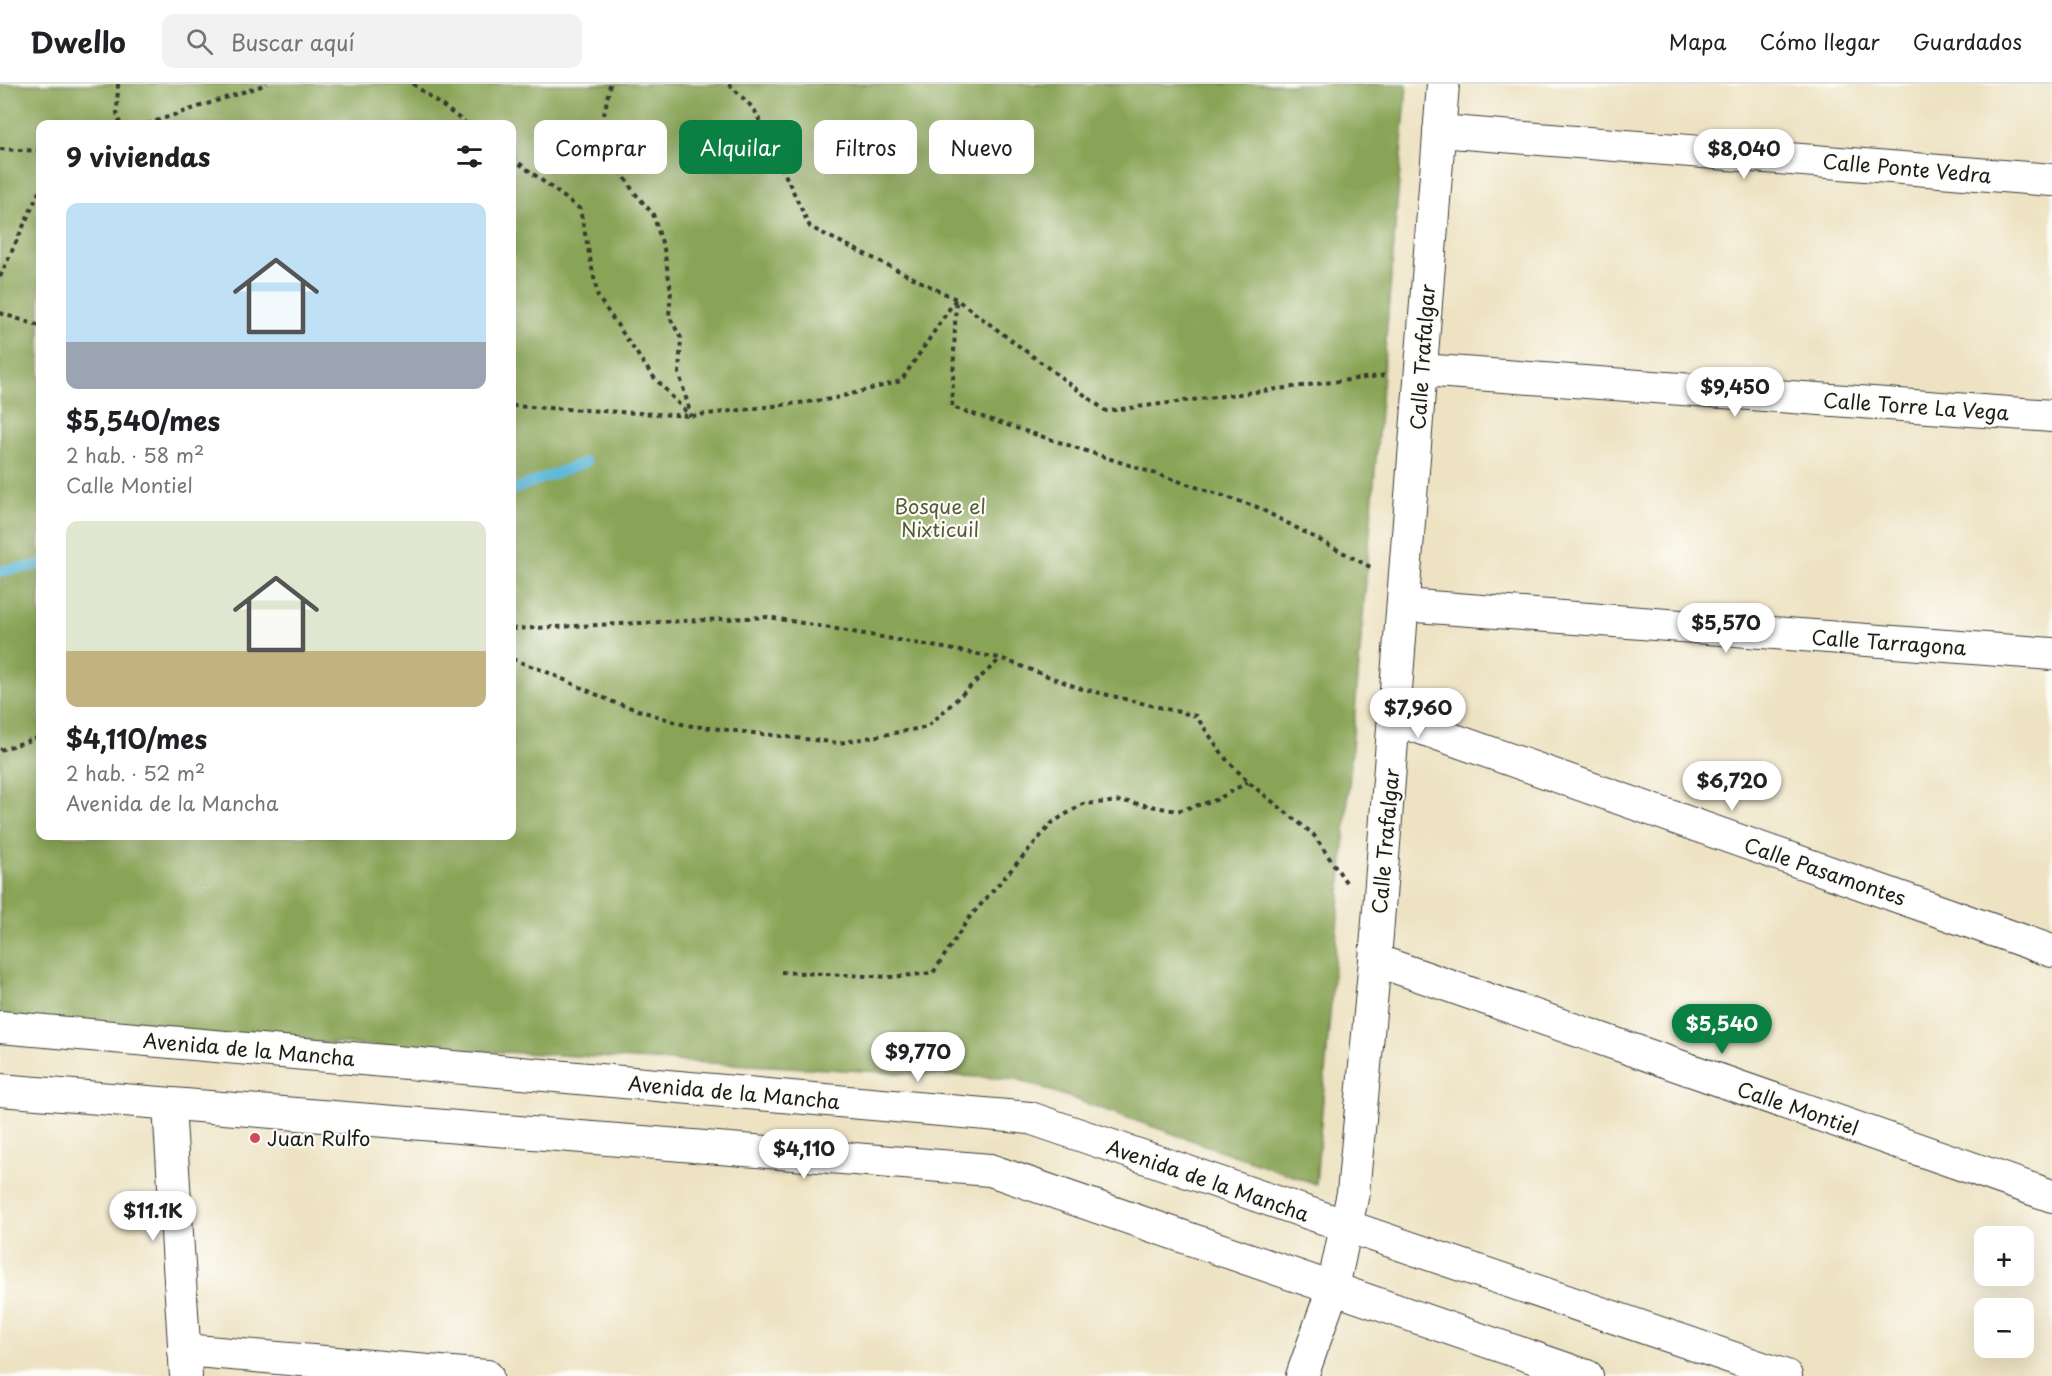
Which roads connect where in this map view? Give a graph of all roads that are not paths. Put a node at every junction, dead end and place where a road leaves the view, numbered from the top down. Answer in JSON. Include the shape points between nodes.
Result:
{"nodes":[{"id":1,"x":1443,"y":84,"type":"edge"},
{"id":2,"x":1439,"y":131,"type":"junction"},
{"id":3,"x":2052,"y":180,"type":"edge"},
{"id":4,"x":1421,"y":370,"type":"junction"},
{"id":5,"x":2052,"y":416,"type":"edge"},
{"id":6,"x":1403,"y":605,"type":"junction"},
{"id":7,"x":2052,"y":654,"type":"edge"},
{"id":8,"x":1395,"y":719,"type":"junction"},
{"id":9,"x":2052,"y":951,"type":"edge"},
{"id":10,"x":1375,"y":960,"type":"junction"},
{"id":11,"x":0,"y":1028,"type":"edge"},
{"id":12,"x":0,"y":1090,"type":"edge"},
{"id":13,"x":169,"y":1106,"type":"junction"},
{"id":14,"x":2052,"y":1196,"type":"edge"},
{"id":15,"x":1348,"y":1228,"type":"junction"},
{"id":16,"x":1333,"y":1288,"type":"junction"},
{"id":17,"x":185,"y":1363,"type":"edge"},
{"id":18,"x":488,"y":1376,"type":"edge"},
{"id":19,"x":1302,"y":1376,"type":"edge"},
{"id":20,"x":1587,"y":1376,"type":"edge"},
{"id":21,"x":1786,"y":1376,"type":"edge"}],
"edges":[{"from":1,"to":2,"type":"street","name":"Calle Trafalgar"},
{"from":2,"to":3,"type":"street","name":"Calle Ponte Vedra"},
{"from":2,"to":4,"type":"street","name":"Calle Trafalgar"},
{"from":4,"to":5,"type":"street","name":"Calle Torre La Vega"},
{"from":4,"to":6,"type":"street","name":"Calle Trafalgar"},
{"from":6,"to":7,"type":"street","name":"Calle Tarragona"},
{"from":6,"to":8,"type":"street","name":"Calle Trafalgar"},
{"from":8,"to":9,"type":"street","name":"Calle Pasamontes"},
{"from":8,"to":10,"type":"street","name":"Calle Trafalgar"},
{"from":10,"to":14,"type":"street","name":"Calle Montiel"},
{"from":10,"to":15,"type":"street","name":"Calle Trafalgar"},
{"from":11,"to":15,"type":"street","name":"Avenida de la Mancha","via":[[1030,1118]]},
{"from":12,"to":13,"type":"street"},
{"from":13,"to":16,"type":"street","via":[[990,1170]]},
{"from":13,"to":17,"type":"street"},
{"from":15,"to":16,"type":"street","name":"Calle Trafalgar"},
{"from":15,"to":21,"type":"street","name":"Avenida de la Mancha"},
{"from":16,"to":19,"type":"street","name":"Calle Trafalgar"},
{"from":16,"to":20,"type":"street"},
{"from":17,"to":18,"type":"street"}]}
